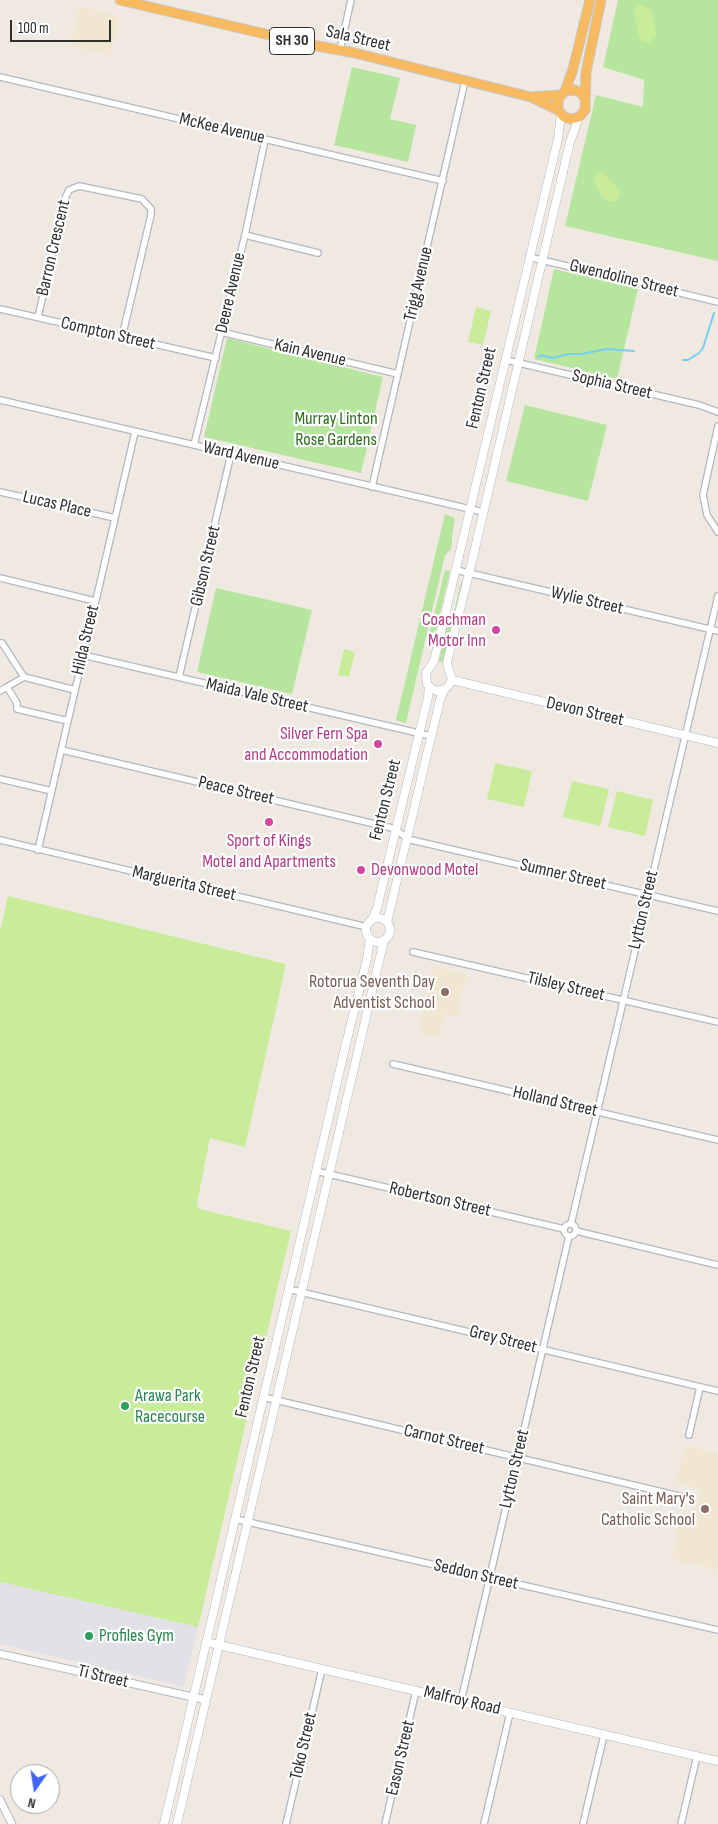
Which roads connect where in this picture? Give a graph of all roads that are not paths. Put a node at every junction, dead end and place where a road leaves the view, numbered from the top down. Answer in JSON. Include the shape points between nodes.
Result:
{"nodes":[{"id":1,"x":120,"y":0,"type":"edge"},
{"id":2,"x":351,"y":0,"type":"edge"},
{"id":3,"x":590,"y":0,"type":"edge"},
{"id":4,"x":601,"y":0,"type":"edge"},
{"id":5,"x":340,"y":50,"type":"junction"},
{"id":6,"x":0,"y":77,"type":"edge"},
{"id":7,"x":465,"y":81,"type":"junction"},
{"id":8,"x":562,"y":93,"type":"junction"},
{"id":9,"x":531,"y":97,"type":"junction"},
{"id":10,"x":585,"y":98,"type":"junction"},
{"id":11,"x":560,"y":112,"type":"junction"},
{"id":12,"x":579,"y":117,"type":"junction"},
{"id":13,"x":265,"y":140,"type":"junction"},
{"id":14,"x":443,"y":181,"type":"junction"},
{"id":15,"x":245,"y":235,"type":"junction"},
{"id":16,"x":318,"y":253,"type":"dead end"},
{"id":17,"x":529,"y":257,"type":"junction"},
{"id":18,"x":542,"y":260,"type":"junction"},
{"id":19,"x":718,"y":302,"type":"edge"},
{"id":20,"x":0,"y":309,"type":"edge"},
{"id":21,"x":38,"y":317,"type":"junction"},
{"id":22,"x":222,"y":332,"type":"junction"},
{"id":23,"x":122,"y":337,"type":"junction"},
{"id":24,"x":216,"y":358,"type":"junction"},
{"id":25,"x":506,"y":360,"type":"junction"},
{"id":26,"x":518,"y":363,"type":"junction"},
{"id":27,"x":398,"y":374,"type":"junction"},
{"id":28,"x":0,"y":400,"type":"edge"},
{"id":29,"x":718,"y":412,"type":"edge"},
{"id":30,"x":718,"y":426,"type":"edge"},
{"id":31,"x":135,"y":432,"type":"junction"},
{"id":32,"x":194,"y":445,"type":"junction"},
{"id":33,"x":231,"y":454,"type":"junction"},
{"id":34,"x":372,"y":487,"type":"junction"},
{"id":35,"x":0,"y":492,"type":"edge"},
{"id":36,"x":470,"y":510,"type":"junction"},
{"id":37,"x":483,"y":512,"type":"junction"},
{"id":38,"x":115,"y":518,"type":"junction"},
{"id":39,"x":718,"y":532,"type":"edge"},
{"id":40,"x":456,"y":570,"type":"junction"},
{"id":41,"x":468,"y":573,"type":"junction"},
{"id":42,"x":0,"y":578,"type":"edge"},
{"id":43,"x":718,"y":596,"type":"edge"},
{"id":44,"x":95,"y":601,"type":"junction"},
{"id":45,"x":710,"y":629,"type":"junction"},
{"id":46,"x":718,"y":631,"type":"edge"},
{"id":47,"x":0,"y":643,"type":"edge"},
{"id":48,"x":83,"y":655,"type":"junction"},
{"id":49,"x":430,"y":668,"type":"junction"},
{"id":50,"x":450,"y":670,"type":"junction"},
{"id":51,"x":24,"y":677,"type":"junction"},
{"id":52,"x":179,"y":677,"type":"junction"},
{"id":53,"x":452,"y":680,"type":"junction"},
{"id":54,"x":429,"y":686,"type":"junction"},
{"id":55,"x":7,"y":687,"type":"junction"},
{"id":56,"x":75,"y":690,"type":"junction"},
{"id":57,"x":444,"y":690,"type":"junction"},
{"id":58,"x":0,"y":691,"type":"edge"},
{"id":59,"x":68,"y":721,"type":"junction"},
{"id":60,"x":419,"y":733,"type":"junction"},
{"id":61,"x":686,"y":735,"type":"junction"},
{"id":62,"x":431,"y":736,"type":"junction"},
{"id":63,"x":718,"y":743,"type":"edge"},
{"id":64,"x":62,"y":750,"type":"junction"},
{"id":65,"x":0,"y":779,"type":"edge"},
{"id":66,"x":52,"y":791,"type":"junction"},
{"id":67,"x":396,"y":828,"type":"junction"},
{"id":68,"x":407,"y":839,"type":"junction"},
{"id":69,"x":0,"y":840,"type":"edge"},
{"id":70,"x":38,"y":850,"type":"junction"},
{"id":71,"x":647,"y":895,"type":"junction"},
{"id":72,"x":718,"y":911,"type":"edge"},
{"id":73,"x":387,"y":922,"type":"junction"},
{"id":74,"x":369,"y":923,"type":"junction"},
{"id":75,"x":370,"y":938,"type":"junction"},
{"id":76,"x":384,"y":940,"type":"junction"},
{"id":77,"x":413,"y":952,"type":"dead end"},
{"id":78,"x":623,"y":1000,"type":"junction"},
{"id":79,"x":718,"y":1022,"type":"edge"},
{"id":80,"x":344,"y":1052,"type":"junction"},
{"id":81,"x":357,"y":1055,"type":"junction"},
{"id":82,"x":393,"y":1064,"type":"dead end"},
{"id":83,"x":598,"y":1112,"type":"junction"},
{"id":84,"x":718,"y":1140,"type":"edge"},
{"id":85,"x":316,"y":1171,"type":"junction"},
{"id":86,"x":329,"y":1174,"type":"junction"},
{"id":87,"x":572,"y":1224,"type":"junction"},
{"id":88,"x":564,"y":1229,"type":"junction"},
{"id":89,"x":576,"y":1232,"type":"junction"},
{"id":90,"x":569,"y":1236,"type":"junction"},
{"id":91,"x":718,"y":1265,"type":"edge"},
{"id":92,"x":288,"y":1290,"type":"junction"},
{"id":93,"x":301,"y":1292,"type":"junction"},
{"id":94,"x":543,"y":1350,"type":"junction"},
{"id":95,"x":700,"y":1387,"type":"junction"},
{"id":96,"x":718,"y":1391,"type":"edge"},
{"id":97,"x":263,"y":1398,"type":"junction"},
{"id":98,"x":276,"y":1401,"type":"junction"},
{"id":99,"x":689,"y":1435,"type":"dead end"},
{"id":100,"x":517,"y":1457,"type":"junction"},
{"id":101,"x":683,"y":1497,"type":"dead end"},
{"id":102,"x":235,"y":1519,"type":"junction"},
{"id":103,"x":248,"y":1522,"type":"junction"},
{"id":104,"x":490,"y":1578,"type":"junction"},
{"id":105,"x":718,"y":1630,"type":"edge"},
{"id":106,"x":206,"y":1642,"type":"junction"},
{"id":107,"x":219,"y":1645,"type":"junction"},
{"id":108,"x":0,"y":1654,"type":"edge"},
{"id":109,"x":322,"y":1669,"type":"junction"},
{"id":110,"x":416,"y":1691,"type":"junction"},
{"id":111,"x":193,"y":1697,"type":"junction"},
{"id":112,"x":206,"y":1700,"type":"junction"},
{"id":113,"x":461,"y":1702,"type":"junction"},
{"id":114,"x":510,"y":1712,"type":"junction"},
{"id":115,"x":604,"y":1734,"type":"junction"},
{"id":116,"x":697,"y":1756,"type":"junction"},
{"id":117,"x":718,"y":1761,"type":"edge"},
{"id":118,"x":0,"y":1800,"type":"edge"},
{"id":119,"x":12,"y":1824,"type":"edge"},
{"id":120,"x":164,"y":1824,"type":"edge"},
{"id":121,"x":177,"y":1824,"type":"edge"},
{"id":122,"x":286,"y":1824,"type":"edge"},
{"id":123,"x":385,"y":1824,"type":"edge"},
{"id":124,"x":484,"y":1824,"type":"edge"},
{"id":125,"x":583,"y":1824,"type":"edge"},
{"id":126,"x":681,"y":1824,"type":"edge"}],
"edges":[{"from":1,"to":5,"type":"highway","name":"Sala Street","number":"SH 30"},
{"from":2,"to":5,"type":"street"},
{"from":3,"to":8,"type":"highway","via":[[573,69]]},
{"from":4,"to":10,"type":"highway","via":[[586,72]]},
{"from":5,"to":7,"type":"highway","name":"Sala Street","number":"SH 30"},
{"from":6,"to":13,"type":"street","name":"McKee Avenue"},
{"from":7,"to":9,"type":"highway","name":"Sala Street","number":"SH 30"},
{"from":7,"to":14,"type":"street","name":"Trigg Avenue"},
{"from":8,"to":9,"type":"highway","name":"Sala Street","number":"SH 30"},
{"from":8,"to":10,"type":"highway","number":"SH 30","via":[[578,91]]},
{"from":8,"to":11,"type":"highway","via":[[557,102]]},
{"from":9,"to":11,"type":"highway","name":"Sala Street","number":"SH 30"},
{"from":10,"to":12,"type":"highway","via":[[585,110]]},
{"from":11,"to":12,"type":"highway","number":"SH 30","via":[[567,118]]},
{"from":11,"to":17,"type":"main road","name":"Fenton Street","via":[[558,139]]},
{"from":12,"to":18,"type":"main road","name":"Fenton Street"},
{"from":13,"to":14,"type":"street","name":"McKee Avenue"},
{"from":13,"to":15,"type":"street","name":"Deere Avenue"},
{"from":14,"to":27,"type":"street","name":"Trigg Avenue"},
{"from":15,"to":16,"type":"street"},
{"from":15,"to":22,"type":"street","name":"Deere Avenue"},
{"from":17,"to":18,"type":"street","name":"Gwendoline Street"},
{"from":17,"to":25,"type":"main road","name":"Fenton Street"},
{"from":18,"to":19,"type":"street","name":"Gwendoline Street"},
{"from":18,"to":26,"type":"main road","name":"Fenton Street"},
{"from":20,"to":21,"type":"street","name":"Compton Street"},
{"from":21,"to":23,"type":"street","name":"Compton Street"},
{"from":21,"to":23,"type":"street","name":"Barron Crescent","via":[[69,190],[79,186],[142,200],[151,209],[151,215]]},
{"from":22,"to":24,"type":"street","name":"Deere Avenue"},
{"from":22,"to":27,"type":"street","name":"Kain Avenue"},
{"from":23,"to":24,"type":"street","name":"Compton Street"},
{"from":24,"to":32,"type":"street","name":"Deere Avenue"},
{"from":25,"to":26,"type":"street","name":"Sophia Street"},
{"from":25,"to":36,"type":"main road","name":"Fenton Street"},
{"from":26,"to":29,"type":"street","name":"Sophia Street"},
{"from":26,"to":37,"type":"main road","name":"Fenton Street"},
{"from":27,"to":34,"type":"street","name":"Trigg Avenue"},
{"from":28,"to":31,"type":"street","name":"Ward Avenue"},
{"from":30,"to":39,"type":"street","via":[[703,495],[707,515]]},
{"from":31,"to":32,"type":"street","name":"Ward Avenue"},
{"from":31,"to":38,"type":"street","name":"Hilda Street"},
{"from":32,"to":33,"type":"street","name":"Ward Avenue"},
{"from":33,"to":34,"type":"street","name":"Ward Avenue"},
{"from":33,"to":52,"type":"street","name":"Gibson Street"},
{"from":34,"to":36,"type":"street","name":"Ward Avenue"},
{"from":35,"to":38,"type":"street","name":"Lucas Place"},
{"from":36,"to":37,"type":"street","name":"Ward Avenue"},
{"from":36,"to":40,"type":"main road","name":"Fenton Street"},
{"from":37,"to":41,"type":"main road","name":"Fenton Street"},
{"from":38,"to":44,"type":"street","name":"Hilda Street"},
{"from":40,"to":41,"type":"street","name":"Wylie Street"},
{"from":40,"to":49,"type":"main road","name":"Fenton Street"},
{"from":41,"to":45,"type":"street","name":"Wylie Street"},
{"from":41,"to":50,"type":"main road","name":"Fenton Street","via":[[448,654]]},
{"from":42,"to":44,"type":"street"},
{"from":43,"to":45,"type":"street","name":"Lytton Street"},
{"from":44,"to":48,"type":"street","name":"Hilda Street"},
{"from":45,"to":46,"type":"street","name":"Wylie Street"},
{"from":45,"to":61,"type":"street","name":"Lytton Street"},
{"from":47,"to":51,"type":"street"},
{"from":48,"to":52,"type":"street","name":"Maida Vale Street"},
{"from":48,"to":56,"type":"street","name":"Hilda Street"},
{"from":49,"to":50,"type":"main road","via":[[442,665]]},
{"from":49,"to":54,"type":"main road","via":[[426,678]]},
{"from":50,"to":53,"type":"main road"},
{"from":51,"to":55,"type":"street"},
{"from":51,"to":56,"type":"street"},
{"from":52,"to":60,"type":"street","name":"Maida Vale Street"},
{"from":53,"to":57,"type":"main road"},
{"from":53,"to":61,"type":"main road","name":"Devon Street"},
{"from":54,"to":57,"type":"main road"},
{"from":54,"to":60,"type":"main road","name":"Fenton Street"},
{"from":55,"to":58,"type":"street"},
{"from":55,"to":59,"type":"street","via":[[17,709]]},
{"from":56,"to":59,"type":"street","name":"Hilda Street"},
{"from":57,"to":62,"type":"main road","name":"Fenton Street"},
{"from":59,"to":64,"type":"street","name":"Hilda Street"},
{"from":60,"to":62,"type":"street","name":"Maida Vale Street"},
{"from":60,"to":67,"type":"main road","name":"Fenton Street"},
{"from":61,"to":63,"type":"main road","name":"Devon Street"},
{"from":61,"to":71,"type":"street","name":"Lytton Street"},
{"from":62,"to":68,"type":"main road","name":"Fenton Street"},
{"from":64,"to":66,"type":"street","name":"Hilda Street"},
{"from":64,"to":67,"type":"street","name":"Peace Street"},
{"from":65,"to":66,"type":"street"},
{"from":66,"to":70,"type":"street","name":"Hilda Street"},
{"from":67,"to":68,"type":"street"},
{"from":67,"to":74,"type":"main road","name":"Fenton Street","via":[[377,908]]},
{"from":68,"to":71,"type":"street","name":"Sumner Street"},
{"from":68,"to":73,"type":"main road","name":"Fenton Street"},
{"from":69,"to":70,"type":"street","name":"Marguerita Street"},
{"from":70,"to":74,"type":"street","name":"Marguerita Street"},
{"from":71,"to":72,"type":"street","name":"Sumner Street"},
{"from":71,"to":78,"type":"street","name":"Lytton Street"},
{"from":73,"to":74,"type":"main road","via":[[380,918]]},
{"from":73,"to":76,"type":"main road","via":[[390,929]]},
{"from":74,"to":75,"type":"main road","via":[[367,933]]},
{"from":75,"to":76,"type":"main road"},
{"from":75,"to":80,"type":"main road","name":"Fenton Street"},
{"from":76,"to":81,"type":"main road","name":"Fenton Street"},
{"from":77,"to":78,"type":"street","name":"Tilsley Street"},
{"from":78,"to":79,"type":"street","name":"Tilsley Street"},
{"from":78,"to":83,"type":"street","name":"Lytton Street"},
{"from":80,"to":81,"type":"main road"},
{"from":80,"to":85,"type":"main road","name":"Fenton Street"},
{"from":81,"to":86,"type":"main road","name":"Fenton Street"},
{"from":82,"to":83,"type":"street","name":"Holland Street"},
{"from":83,"to":84,"type":"street","name":"Holland Street"},
{"from":83,"to":87,"type":"street","name":"Lytton Street"},
{"from":85,"to":86,"type":"street","name":"Robertson Street"},
{"from":85,"to":92,"type":"main road","name":"Fenton Street"},
{"from":86,"to":88,"type":"street","name":"Robertson Street"},
{"from":86,"to":93,"type":"main road","name":"Fenton Street"},
{"from":87,"to":88,"type":"street"},
{"from":87,"to":89,"type":"street"},
{"from":88,"to":90,"type":"street"},
{"from":89,"to":90,"type":"street"},
{"from":89,"to":91,"type":"street"},
{"from":90,"to":94,"type":"street","name":"Lytton Street"},
{"from":92,"to":93,"type":"street","name":"Grey Street"},
{"from":92,"to":97,"type":"main road","name":"Fenton Street"},
{"from":93,"to":94,"type":"street","name":"Grey Street"},
{"from":93,"to":98,"type":"main road","name":"Fenton Street"},
{"from":94,"to":95,"type":"street","name":"Grey Street"},
{"from":94,"to":100,"type":"street","name":"Lytton Street"},
{"from":95,"to":96,"type":"street","name":"Grey Street"},
{"from":95,"to":99,"type":"street"},
{"from":97,"to":98,"type":"street","name":"Carnot Street"},
{"from":97,"to":102,"type":"main road","name":"Fenton Street"},
{"from":98,"to":100,"type":"street","name":"Carnot Street"},
{"from":98,"to":103,"type":"main road","name":"Fenton Street"},
{"from":100,"to":101,"type":"street","name":"Carnot Street"},
{"from":100,"to":104,"type":"street","name":"Lytton Street"},
{"from":102,"to":103,"type":"street","name":"Seddon Street"},
{"from":102,"to":106,"type":"main road","name":"Fenton Street"},
{"from":103,"to":104,"type":"street","name":"Seddon Street"},
{"from":103,"to":107,"type":"main road","name":"Fenton Street"},
{"from":104,"to":105,"type":"street","name":"Seddon Street"},
{"from":104,"to":113,"type":"street","name":"Lytton Street"},
{"from":106,"to":107,"type":"main road","name":"Malfroy Road"},
{"from":106,"to":111,"type":"main road","name":"Fenton Street"},
{"from":107,"to":109,"type":"main road","name":"Malfroy Road"},
{"from":107,"to":112,"type":"main road","name":"Fenton Street"},
{"from":108,"to":111,"type":"street","name":"Ti Street"},
{"from":109,"to":110,"type":"main road","name":"Malfroy Road"},
{"from":109,"to":122,"type":"street","name":"Toko Street"},
{"from":110,"to":113,"type":"main road","name":"Malfroy Road"},
{"from":110,"to":123,"type":"street","name":"Eason Street"},
{"from":111,"to":112,"type":"street","name":"Ti Street"},
{"from":111,"to":120,"type":"main road","name":"Fenton Street"},
{"from":112,"to":121,"type":"main road","name":"Fenton Street"},
{"from":113,"to":114,"type":"main road","name":"Malfroy Road"},
{"from":114,"to":115,"type":"main road","name":"Malfroy Road"},
{"from":114,"to":124,"type":"street"},
{"from":115,"to":116,"type":"main road","name":"Malfroy Road"},
{"from":115,"to":125,"type":"street"},
{"from":116,"to":117,"type":"main road","name":"Malfroy Road"},
{"from":116,"to":126,"type":"street"},
{"from":118,"to":119,"type":"street"}]}
